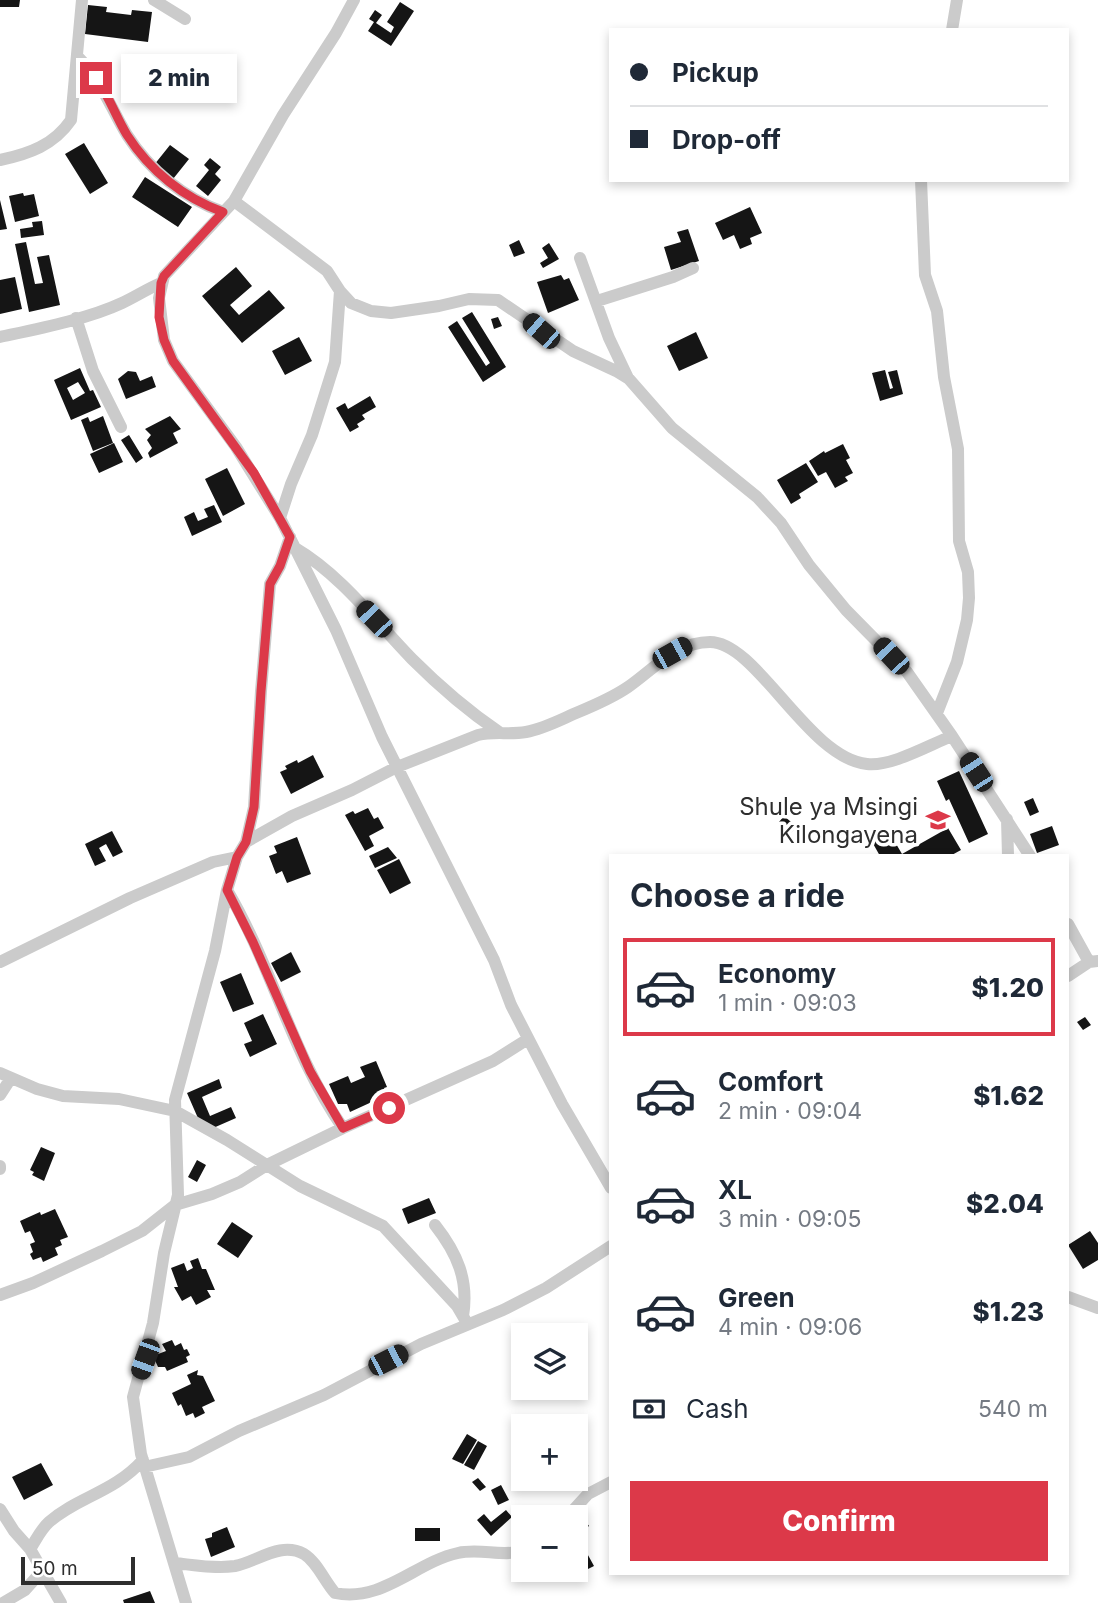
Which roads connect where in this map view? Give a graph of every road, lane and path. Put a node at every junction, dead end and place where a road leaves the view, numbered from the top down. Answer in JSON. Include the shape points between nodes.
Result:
{"nodes":[{"id":1,"x":82,"y":0,"type":"edge"},
{"id":2,"x":154,"y":0,"type":"edge"},
{"id":3,"x":354,"y":0,"type":"edge"},
{"id":4,"x":957,"y":0,"type":"edge"},
{"id":5,"x":185,"y":19,"type":"dead end"},
{"id":6,"x":952,"y":28,"type":"edge"},
{"id":7,"x":78,"y":57,"type":"junction"},
{"id":8,"x":0,"y":160,"type":"edge"},
{"id":9,"x":921,"y":182,"type":"edge"},
{"id":10,"x":234,"y":201,"type":"junction"},
{"id":11,"x":223,"y":212,"type":"junction"},
{"id":12,"x":580,"y":258,"type":"dead end"},
{"id":13,"x":693,"y":268,"type":"dead end"},
{"id":14,"x":161,"y":283,"type":"junction"},
{"id":15,"x":340,"y":291,"type":"junction"},
{"id":16,"x":597,"y":301,"type":"junction"},
{"id":17,"x":76,"y":318,"type":"junction"},
{"id":18,"x":0,"y":337,"type":"edge"},
{"id":19,"x":629,"y":379,"type":"junction"},
{"id":20,"x":121,"y":427,"type":"dead end"},
{"id":21,"x":280,"y":518,"type":"junction"},
{"id":22,"x":292,"y":543,"type":"junction"},
{"id":23,"x":937,"y":713,"type":"junction"},
{"id":24,"x":499,"y":732,"type":"junction"},
{"id":25,"x":952,"y":736,"type":"junction"},
{"id":26,"x":397,"y":767,"type":"junction"},
{"id":27,"x":1007,"y":818,"type":"junction"},
{"id":28,"x":246,"y":842,"type":"junction"},
{"id":29,"x":1008,"y":854,"type":"edge"},
{"id":30,"x":1029,"y":854,"type":"edge"},
{"id":31,"x":237,"y":857,"type":"junction"},
{"id":32,"x":227,"y":890,"type":"junction"},
{"id":33,"x":1069,"y":925,"type":"edge"},
{"id":34,"x":0,"y":962,"type":"edge"},
{"id":35,"x":1094,"y":962,"type":"edge"},
{"id":36,"x":1069,"y":975,"type":"edge"},
{"id":37,"x":528,"y":1039,"type":"junction"},
{"id":38,"x":5,"y":1075,"type":"edge"},
{"id":39,"x":0,"y":1095,"type":"edge"},
{"id":40,"x":175,"y":1111,"type":"junction"},
{"id":41,"x":343,"y":1128,"type":"junction"},
{"id":42,"x":267,"y":1166,"type":"junction"},
{"id":43,"x":609,"y":1185,"type":"edge"},
{"id":44,"x":175,"y":1205,"type":"junction"},
{"id":45,"x":435,"y":1225,"type":"dead end"},
{"id":46,"x":609,"y":1247,"type":"edge"},
{"id":47,"x":0,"y":1295,"type":"edge"},
{"id":48,"x":1069,"y":1297,"type":"edge"},
{"id":49,"x":1098,"y":1308,"type":"edge"},
{"id":50,"x":465,"y":1320,"type":"junction"},
{"id":51,"x":144,"y":1464,"type":"junction"},
{"id":52,"x":609,"y":1483,"type":"edge"},
{"id":53,"x":578,"y":1505,"type":"edge"},
{"id":54,"x":2,"y":1516,"type":"edge"},
{"id":55,"x":30,"y":1549,"type":"junction"},
{"id":56,"x":511,"y":1554,"type":"edge"},
{"id":57,"x":175,"y":1563,"type":"junction"},
{"id":58,"x":42,"y":1571,"type":"junction"},
{"id":59,"x":3,"y":1603,"type":"edge"},
{"id":60,"x":61,"y":1603,"type":"edge"},
{"id":61,"x":186,"y":1603,"type":"edge"}],
"edges":[{"from":1,"to":7,"type":"street"},
{"from":2,"to":5,"type":"street"},
{"from":3,"to":10,"type":"street"},
{"from":4,"to":6,"type":"street"},
{"from":7,"to":8,"type":"street","via":[[71,120],[61,133],[26,155]]},
{"from":7,"to":11,"type":"street","via":[[151,167],[196,200]]},
{"from":9,"to":23,"type":"street","via":[[925,275],[937,311],[958,449],[959,541],[968,572],[969,598],[957,662]]},
{"from":10,"to":11,"type":"street"},
{"from":10,"to":15,"type":"street","via":[[327,271]]},
{"from":11,"to":14,"type":"street"},
{"from":12,"to":16,"type":"street"},
{"from":13,"to":16,"type":"street"},
{"from":14,"to":17,"type":"street","via":[[123,303]]},
{"from":14,"to":21,"type":"street","via":[[159,317],[173,361],[248,464]]},
{"from":15,"to":19,"type":"street","via":[[351,303],[391,313],[469,299],[498,300],[573,351]]},
{"from":15,"to":21,"type":"street","via":[[335,362]]},
{"from":16,"to":19,"type":"street"},
{"from":17,"to":18,"type":"street"},
{"from":17,"to":20,"type":"street","via":[[93,371]]},
{"from":19,"to":23,"type":"street","via":[[680,435],[747,488],[781,523],[809,565]]},
{"from":21,"to":22,"type":"street"},
{"from":22,"to":24,"type":"street","via":[[346,590],[415,662]]},
{"from":22,"to":26,"type":"street"},
{"from":22,"to":28,"type":"street","via":[[270,584],[254,807]]},
{"from":23,"to":25,"type":"street"},
{"from":24,"to":25,"type":"street","via":[[524,732],[573,715],[626,688],[687,645],[711,642],[726,645],[742,657],[821,741],[844,757],[868,765],[896,760]]},
{"from":24,"to":26,"type":"street","via":[[478,735]]},
{"from":25,"to":27,"type":"street"},
{"from":26,"to":28,"type":"street"},
{"from":26,"to":37,"type":"street","via":[[494,960]]},
{"from":27,"to":29,"type":"street"},
{"from":27,"to":30,"type":"street"},
{"from":28,"to":31,"type":"street"},
{"from":31,"to":32,"type":"street"},
{"from":31,"to":34,"type":"street","via":[[213,862],[138,894]]},
{"from":32,"to":40,"type":"street"},
{"from":32,"to":41,"type":"street","via":[[310,1071]]},
{"from":33,"to":35,"type":"street"},
{"from":35,"to":36,"type":"street"},
{"from":37,"to":41,"type":"street","via":[[493,1061]]},
{"from":37,"to":43,"type":"street"},
{"from":38,"to":39,"type":"street"},
{"from":38,"to":40,"type":"street","via":[[64,1096],[119,1099]]},
{"from":40,"to":42,"type":"street"},
{"from":40,"to":44,"type":"street"},
{"from":41,"to":42,"type":"street"},
{"from":42,"to":44,"type":"street","via":[[212,1194]]},
{"from":42,"to":50,"type":"street","via":[[383,1226]]},
{"from":44,"to":47,"type":"street","via":[[134,1235]]},
{"from":44,"to":51,"type":"street","via":[[153,1323],[133,1397]]},
{"from":45,"to":50,"type":"street","via":[[452,1247],[461,1271]]},
{"from":46,"to":50,"type":"street","via":[[503,1310]]},
{"from":48,"to":49,"type":"street"},
{"from":50,"to":51,"type":"street","via":[[324,1395],[189,1457]]},
{"from":51,"to":55,"type":"street","via":[[50,1522]]},
{"from":51,"to":57,"type":"street"},
{"from":52,"to":53,"type":"street"},
{"from":54,"to":55,"type":"street"},
{"from":55,"to":58,"type":"street"},
{"from":56,"to":57,"type":"street","via":[[459,1552],[381,1589],[348,1595],[335,1593],[312,1562],[295,1552],[268,1553],[235,1566]]},
{"from":57,"to":61,"type":"street"},
{"from":58,"to":59,"type":"street","via":[[25,1590]]},
{"from":58,"to":60,"type":"street"}]}
